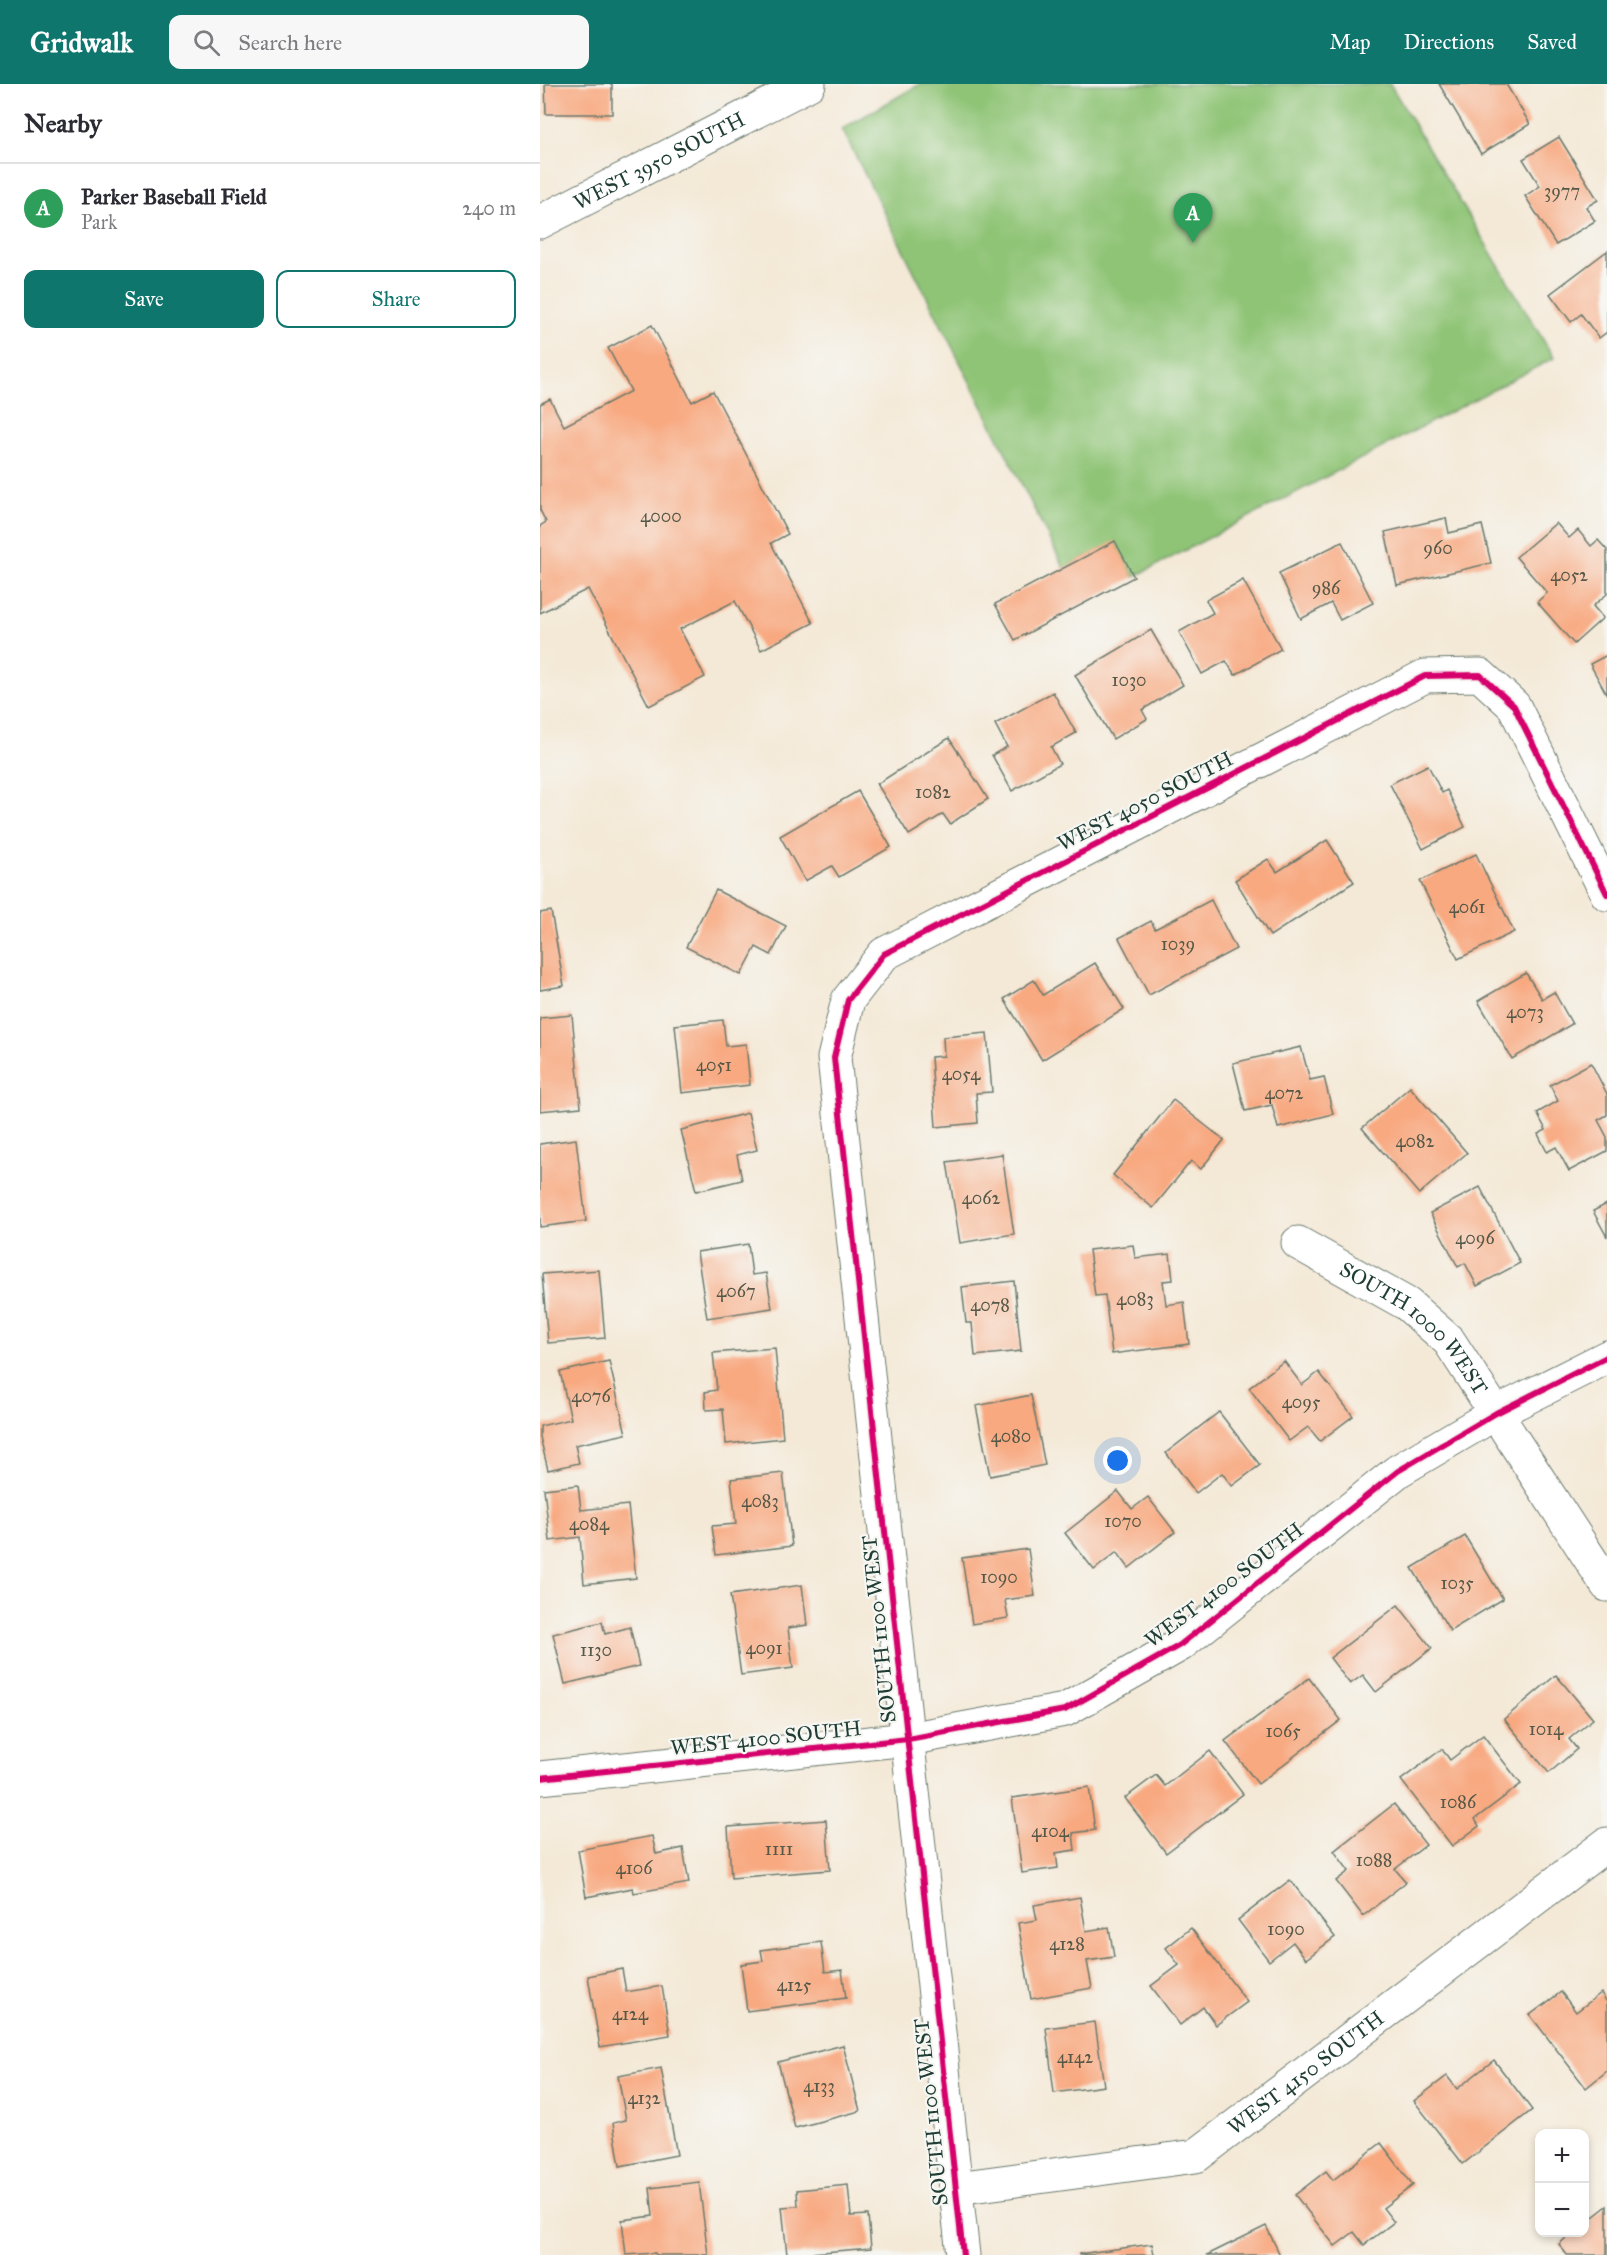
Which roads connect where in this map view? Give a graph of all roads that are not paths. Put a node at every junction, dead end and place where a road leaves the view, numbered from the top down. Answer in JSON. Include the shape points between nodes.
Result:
{"nodes":[{"id":1,"x":809,"y":84,"type":"edge"},
{"id":2,"x":540,"y":222,"type":"edge"},
{"id":3,"x":1607,"y":894,"type":"edge"},
{"id":4,"x":848,"y":1000,"type":"joint"},
{"id":5,"x":1298,"y":1243,"type":"dead end"},
{"id":6,"x":1607,"y":1358,"type":"edge"},
{"id":7,"x":1496,"y":1413,"type":"junction"},
{"id":8,"x":1607,"y":1585,"type":"edge"},
{"id":9,"x":908,"y":1739,"type":"junction"},
{"id":10,"x":540,"y":1778,"type":"edge"},
{"id":11,"x":1607,"y":1844,"type":"edge"},
{"id":12,"x":956,"y":2188,"type":"junction"},
{"id":13,"x":963,"y":2255,"type":"edge"}],
"edges":[{"from":1,"to":2,"type":"street","name":"WEST 3950 SOUTH"},
{"from":3,"to":4,"type":"street","name":"WEST 4050 SOUTH","via":[[1514,706],[1480,675],[1425,676],[884,954]]},
{"from":4,"to":9,"type":"street","name":"SOUTH 1100 WEST","via":[[834,1058]]},
{"from":5,"to":7,"type":"street","name":"SOUTH 1000 WEST","via":[[1407,1304],[1449,1341]]},
{"from":6,"to":7,"type":"street","name":"WEST 4100 SOUTH"},
{"from":7,"to":8,"type":"street","name":"SOUTH 1000 WEST"},
{"from":7,"to":9,"type":"street","name":"WEST 4100 SOUTH","via":[[1398,1471],[1180,1645],[1065,1710]]},
{"from":9,"to":10,"type":"street","name":"WEST 4100 SOUTH"},
{"from":9,"to":12,"type":"street","name":"SOUTH 1100 WEST"},
{"from":11,"to":12,"type":"street","name":"WEST 4150 SOUTH","via":[[1196,2156]]},
{"from":12,"to":13,"type":"street","name":"SOUTH 1100 WEST"}]}
